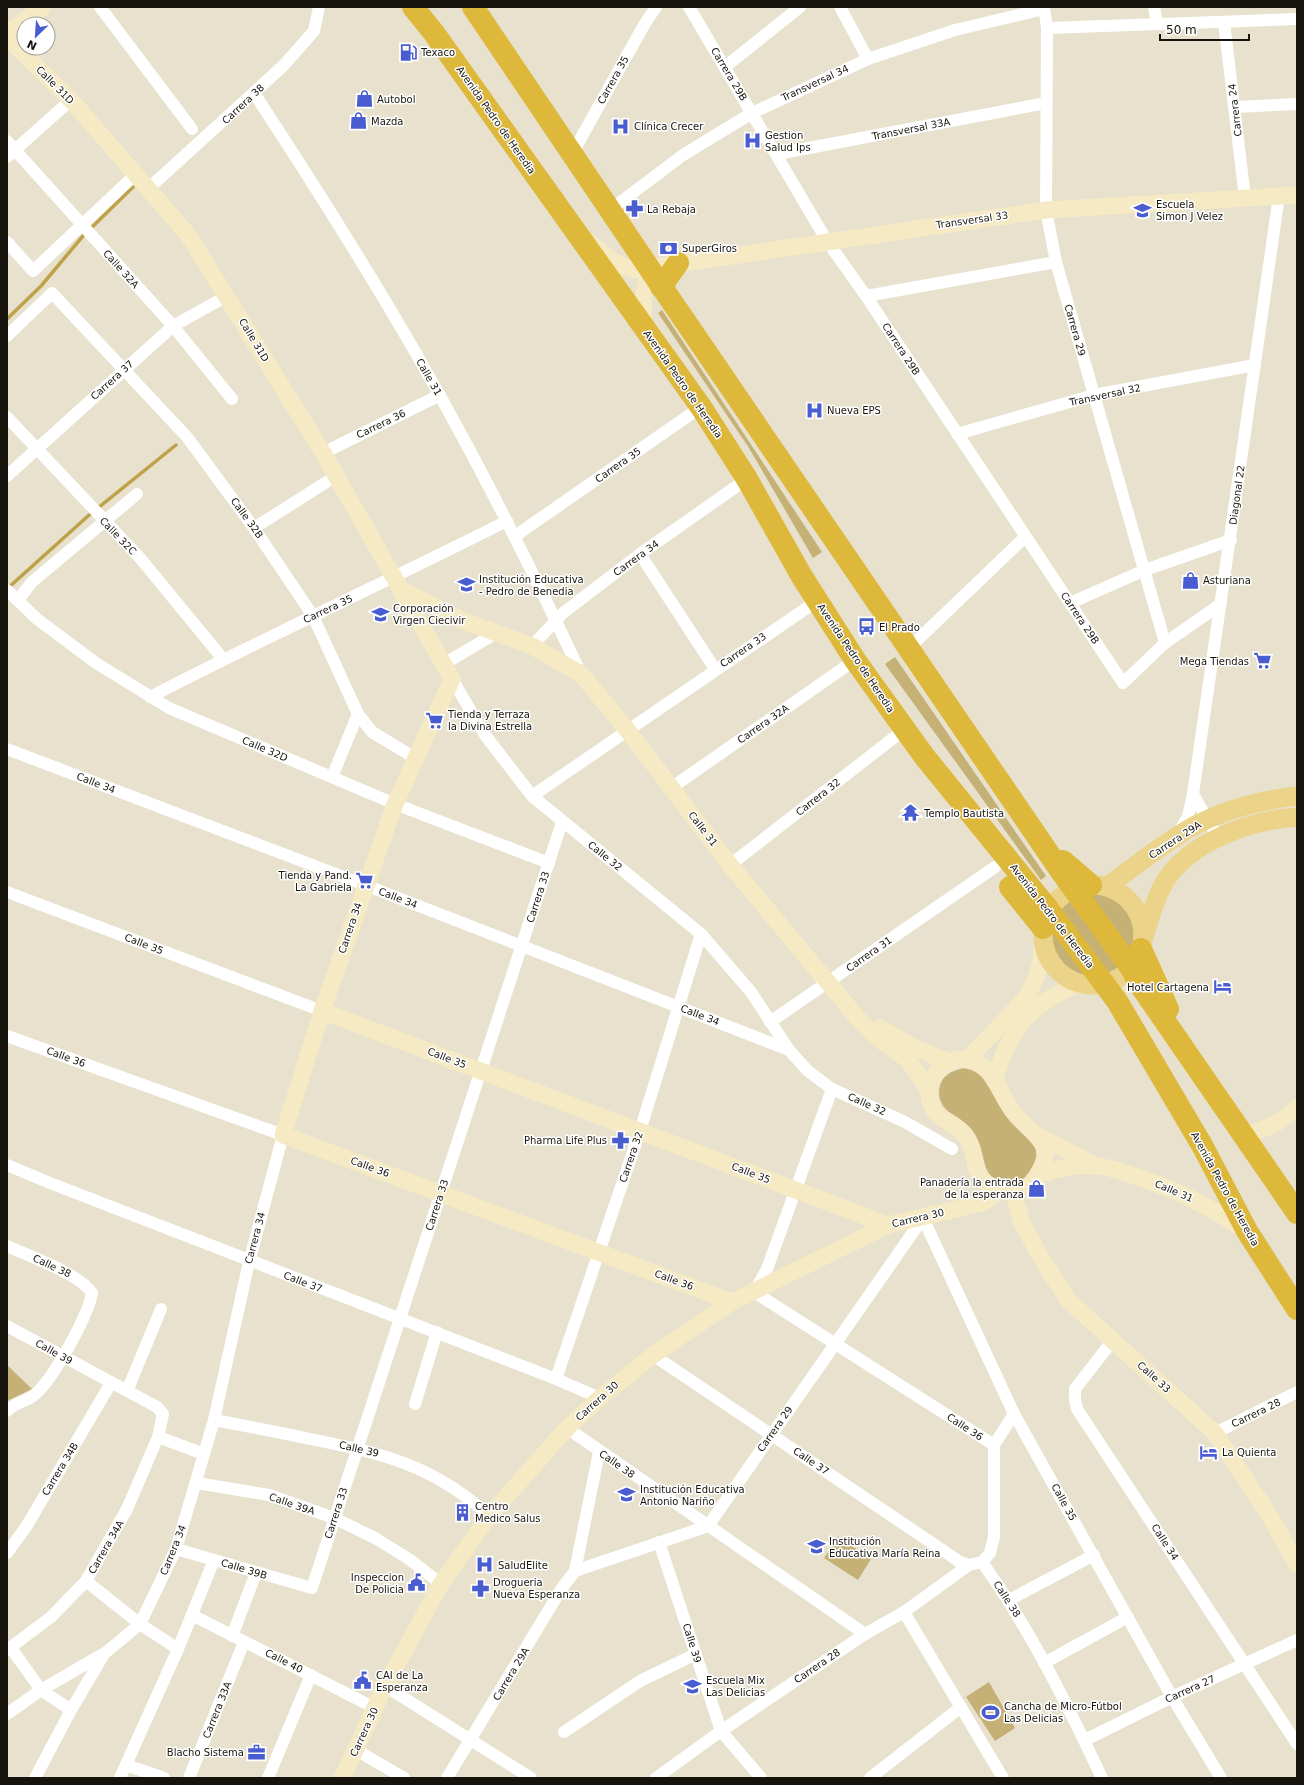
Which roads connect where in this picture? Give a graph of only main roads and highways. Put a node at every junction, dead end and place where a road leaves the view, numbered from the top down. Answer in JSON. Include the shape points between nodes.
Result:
{"nodes":[{"id":1,"x":413,"y":7,"type":"edge"},
{"id":2,"x":473,"y":7,"type":"edge"},
{"id":3,"x":678,"y":263,"type":"road end"},
{"id":4,"x":661,"y":287,"type":"junction"},
{"id":5,"x":924,"y":756,"type":"junction"},
{"id":6,"x":1297,"y":796,"type":"edge"},
{"id":7,"x":1297,"y":817,"type":"edge"},
{"id":8,"x":1090,"y":887,"type":"junction"},
{"id":9,"x":1045,"y":925,"type":"junction"},
{"id":10,"x":1142,"y":945,"type":"junction"},
{"id":11,"x":1131,"y":968,"type":"junction"},
{"id":12,"x":1092,"y":985,"type":"junction"},
{"id":13,"x":1188,"y":1054,"type":"junction"},
{"id":14,"x":1297,"y":1213,"type":"edge"},
{"id":15,"x":1297,"y":1309,"type":"edge"}],
"edges":[{"from":1,"to":5,"type":"highway","name":"Avenida Pedro de Heredia","via":[[701,407],[747,479],[817,601],[855,660]]},
{"from":2,"to":4,"type":"highway"},
{"from":3,"to":4,"type":"highway"},
{"from":4,"to":8,"type":"highway","via":[[1041,844]]},
{"from":5,"to":9,"type":"highway","name":"Avenida Pedro de Heredia"},
{"from":5,"to":9,"type":"highway","via":[[961,824]]},
{"from":6,"to":8,"type":"main road","name":"Carrera 29A","via":[[1245,806],[1208,820]]},
{"from":7,"to":10,"type":"main road","via":[[1278,818],[1248,826],[1218,838],[1194,853],[1172,872],[1158,895]]},
{"from":8,"to":9,"type":"main road","name":"Carrera 29A","via":[[1059,898]]},
{"from":8,"to":10,"type":"main road","via":[[1117,892],[1134,907],[1143,929]]},
{"from":8,"to":11,"type":"highway"},
{"from":9,"to":12,"type":"highway","name":"Avenida Pedro de Heredia"},
{"from":9,"to":12,"type":"main road","via":[[1044,950],[1054,966],[1068,979]]},
{"from":10,"to":11,"type":"main road"},
{"from":10,"to":13,"type":"highway"},
{"from":11,"to":12,"type":"main road","via":[[1124,975]]},
{"from":11,"to":13,"type":"highway"},
{"from":12,"to":15,"type":"highway","name":"Avenida Pedro de Heredia","via":[[1160,1075],[1203,1147],[1247,1231]]},
{"from":13,"to":14,"type":"highway"}]}
